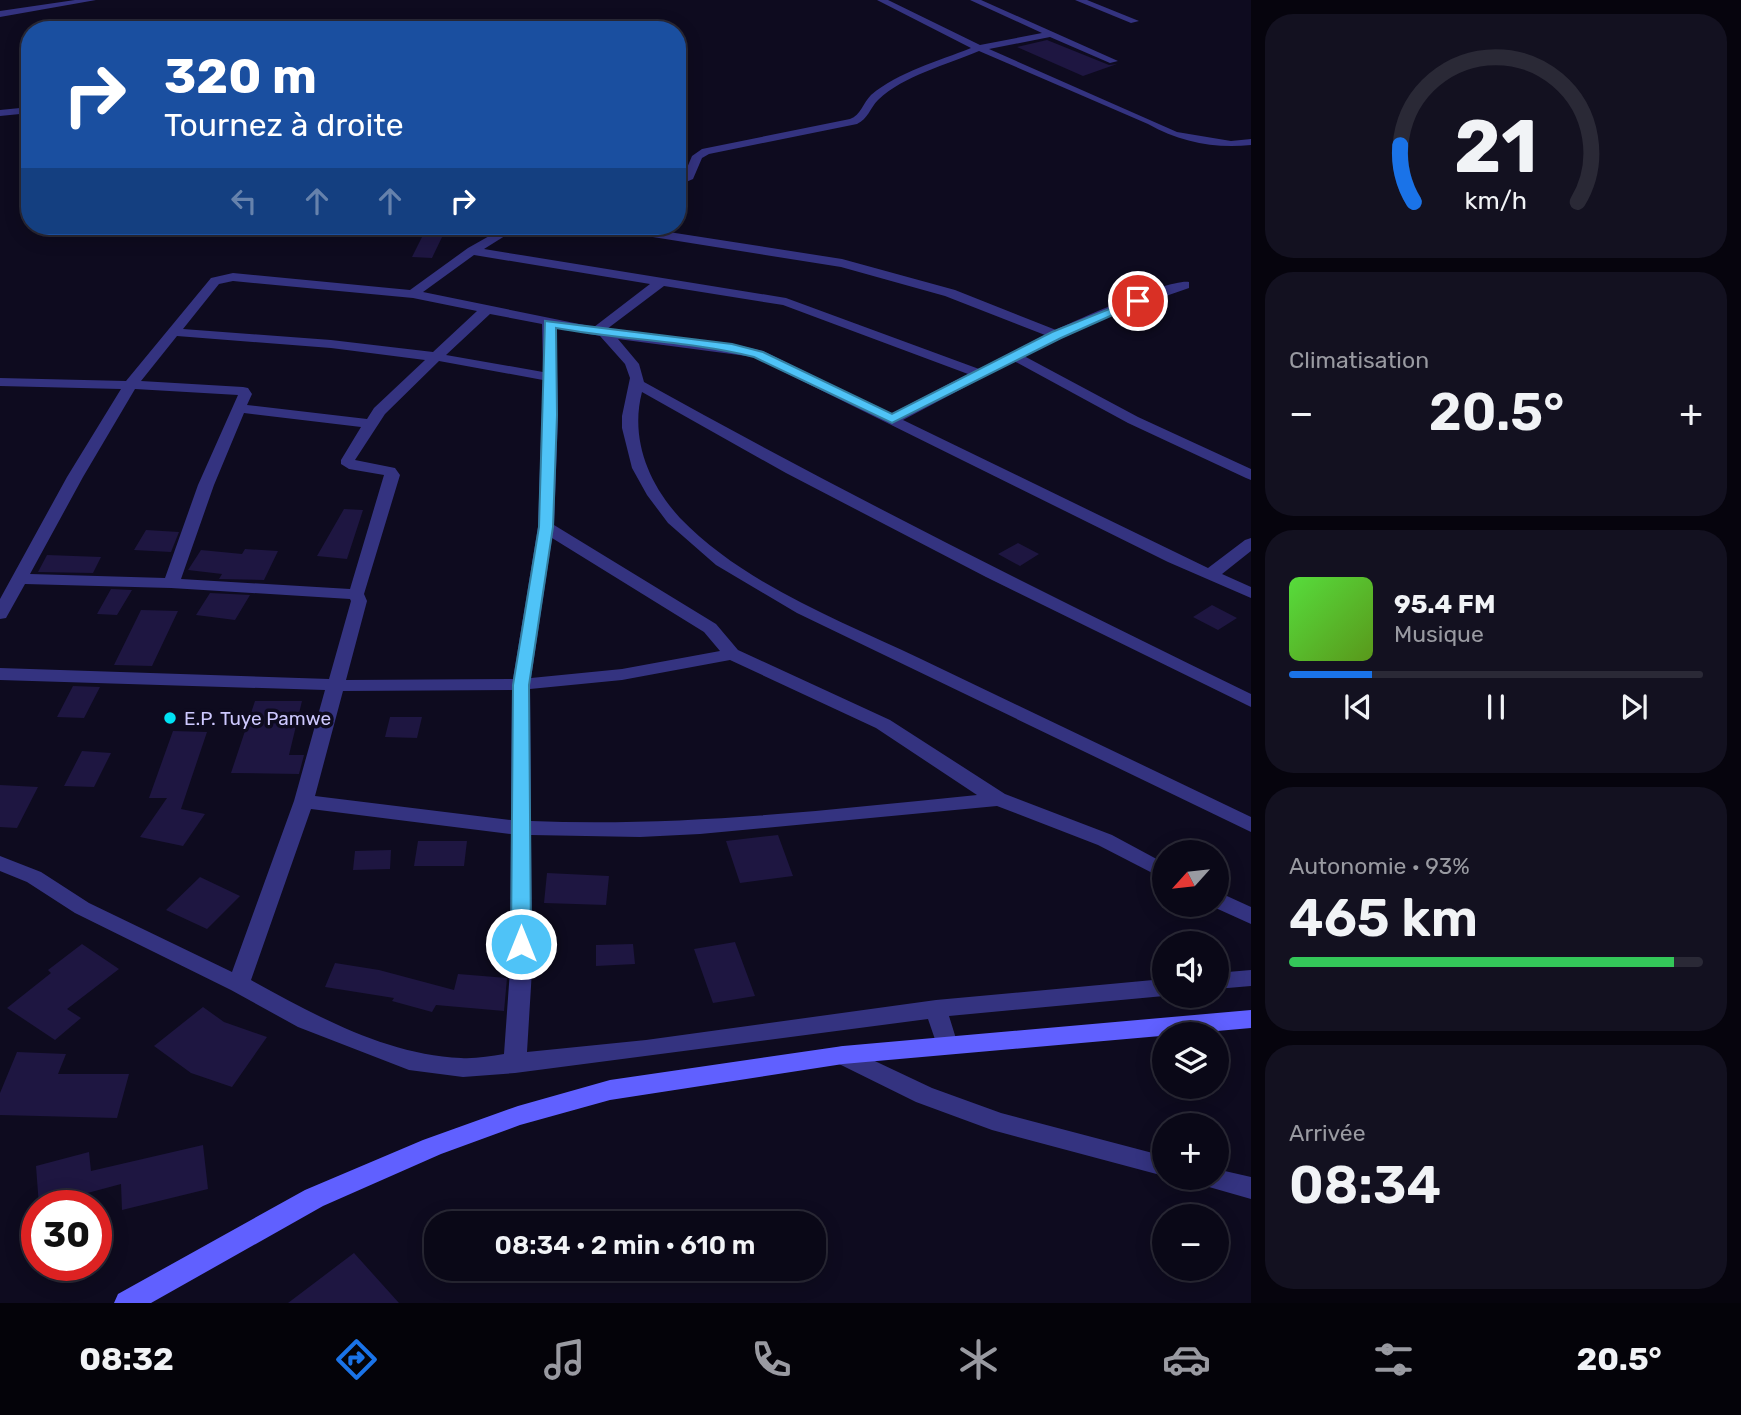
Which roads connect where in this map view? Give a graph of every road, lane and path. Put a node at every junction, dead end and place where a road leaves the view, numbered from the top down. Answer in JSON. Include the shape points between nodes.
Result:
{"nodes":[{"id":1,"x":92,"y":0,"type":"edge"},
{"id":2,"x":881,"y":0,"type":"edge"},
{"id":3,"x":974,"y":0,"type":"edge"},
{"id":4,"x":1079,"y":0,"type":"edge"},
{"id":5,"x":1116,"y":0,"type":"edge"},
{"id":6,"x":1095,"y":6,"type":"junction"},
{"id":7,"x":0,"y":14,"type":"edge"},
{"id":8,"x":1134,"y":21,"type":"dead end"},
{"id":9,"x":1051,"y":34,"type":"junction"},
{"id":10,"x":979,"y":48,"type":"junction"},
{"id":11,"x":1113,"y":61,"type":"dead end"},
{"id":12,"x":21,"y":111,"type":"edge"},
{"id":13,"x":0,"y":113,"type":"edge"},
{"id":14,"x":1251,"y":142,"type":"edge"},
{"id":15,"x":686,"y":178,"type":"edge"},
{"id":16,"x":500,"y":235,"type":"edge"},
{"id":17,"x":666,"y":235,"type":"edge"},
{"id":18,"x":472,"y":251,"type":"junction"},
{"id":19,"x":662,"y":282,"type":"junction"},
{"id":20,"x":1185,"y":285,"type":"dead end"},
{"id":21,"x":413,"y":294,"type":"junction"},
{"id":22,"x":488,"y":308,"type":"junction"},
{"id":23,"x":550,"y":324,"type":"junction"},
{"id":24,"x":174,"y":332,"type":"junction"},
{"id":25,"x":600,"y":332,"type":"junction"},
{"id":26,"x":1056,"y":335,"type":"junction"},
{"id":27,"x":437,"y":357,"type":"junction"},
{"id":28,"x":1016,"y":357,"type":"junction"},
{"id":29,"x":981,"y":374,"type":"junction"},
{"id":30,"x":550,"y":377,"type":"junction"},
{"id":31,"x":0,"y":382,"type":"edge"},
{"id":32,"x":131,"y":384,"type":"junction"},
{"id":33,"x":638,"y":384,"type":"junction"},
{"id":34,"x":238,"y":408,"type":"junction"},
{"id":35,"x":892,"y":419,"type":"junction"},
{"id":36,"x":370,"y":424,"type":"junction"},
{"id":37,"x":1251,"y":475,"type":"edge"},
{"id":38,"x":546,"y":527,"type":"junction"},
{"id":39,"x":1251,"y":543,"type":"edge"},
{"id":40,"x":1210,"y":575,"type":"junction"},
{"id":41,"x":21,"y":579,"type":"junction"},
{"id":42,"x":171,"y":583,"type":"junction"},
{"id":43,"x":1251,"y":593,"type":"edge"},
{"id":44,"x":356,"y":594,"type":"junction"},
{"id":45,"x":0,"y":614,"type":"edge"},
{"id":46,"x":732,"y":654,"type":"junction"},
{"id":47,"x":0,"y":674,"type":"edge"},
{"id":48,"x":521,"y":685,"type":"junction"},
{"id":49,"x":334,"y":687,"type":"junction"},
{"id":50,"x":1251,"y":701,"type":"edge"},
{"id":51,"x":998,"y":799,"type":"junction"},
{"id":52,"x":304,"y":801,"type":"junction"},
{"id":53,"x":1251,"y":825,"type":"edge"},
{"id":54,"x":519,"y":828,"type":"junction"},
{"id":55,"x":0,"y":863,"type":"edge"},
{"id":56,"x":1152,"y":865,"type":"edge"},
{"id":57,"x":1229,"y":905,"type":"edge"},
{"id":58,"x":1251,"y":916,"type":"edge"},
{"id":59,"x":1251,"y":978,"type":"edge"},
{"id":60,"x":1229,"y":980,"type":"edge"},
{"id":61,"x":239,"y":984,"type":"junction"},
{"id":62,"x":1152,"y":987,"type":"edge"},
{"id":63,"x":936,"y":1009,"type":"junction"},
{"id":64,"x":1251,"y":1019,"type":"edge"},
{"id":65,"x":947,"y":1045,"type":"junction"},
{"id":66,"x":843,"y":1055,"type":"junction"},
{"id":67,"x":515,"y":1064,"type":"junction"},
{"id":68,"x":1152,"y":1163,"type":"edge"},
{"id":69,"x":1229,"y":1182,"type":"edge"},
{"id":70,"x":1251,"y":1188,"type":"edge"},
{"id":71,"x":135,"y":1301,"type":"edge"}],
"edges":[{"from":1,"to":7,"type":"street"},
{"from":2,"to":10,"type":"street"},
{"from":3,"to":9,"type":"street"},
{"from":4,"to":6,"type":"street"},
{"from":5,"to":6,"type":"street"},
{"from":6,"to":8,"type":"street"},
{"from":9,"to":10,"type":"street"},
{"from":9,"to":11,"type":"street"},
{"from":10,"to":14,"type":"street","via":[[1174,134],[1221,144]]},
{"from":10,"to":15,"type":"street","via":[[890,87],[853,122],[699,153]]},
{"from":12,"to":13,"type":"street"},
{"from":16,"to":18,"type":"street"},
{"from":17,"to":26,"type":"street","via":[[842,263],[950,293]]},
{"from":18,"to":19,"type":"street"},
{"from":18,"to":21,"type":"street"},
{"from":19,"to":25,"type":"street"},
{"from":19,"to":29,"type":"street","via":[[786,302]]},
{"from":20,"to":26,"type":"street"},
{"from":21,"to":22,"type":"street"},
{"from":21,"to":24,"type":"street","via":[[223,278],[211,285]]},
{"from":22,"to":23,"type":"street"},
{"from":22,"to":27,"type":"street"},
{"from":23,"to":25,"type":"street"},
{"from":23,"to":30,"type":"street"},
{"from":24,"to":27,"type":"street"},
{"from":24,"to":32,"type":"street"},
{"from":25,"to":33,"type":"street","via":[[631,362]]},
{"from":25,"to":35,"type":"street","via":[[758,354]]},
{"from":26,"to":28,"type":"street"},
{"from":27,"to":30,"type":"street"},
{"from":27,"to":36,"type":"street"},
{"from":28,"to":29,"type":"street"},
{"from":28,"to":37,"type":"street","via":[[1133,420]]},
{"from":29,"to":35,"type":"street"},
{"from":30,"to":38,"type":"street"},
{"from":31,"to":32,"type":"street"},
{"from":32,"to":34,"type":"street","via":[[236,388],[245,394]]},
{"from":32,"to":41,"type":"street"},
{"from":33,"to":50,"type":"street","via":[[992,574]]},
{"from":33,"to":53,"type":"street","via":[[628,412],[637,460],[649,487],[667,511],[724,564],[803,609]]},
{"from":34,"to":36,"type":"street"},
{"from":34,"to":42,"type":"street"},
{"from":35,"to":40,"type":"street"},
{"from":36,"to":44,"type":"street","via":[[349,464],[383,469],[391,475]]},
{"from":38,"to":46,"type":"street","via":[[710,628]]},
{"from":38,"to":48,"type":"street"},
{"from":39,"to":40,"type":"street"},
{"from":40,"to":43,"type":"street"},
{"from":41,"to":42,"type":"street"},
{"from":41,"to":45,"type":"street"},
{"from":42,"to":44,"type":"street"},
{"from":44,"to":49,"type":"street","via":[[359,601]]},
{"from":46,"to":48,"type":"street","via":[[684,666]]},
{"from":46,"to":51,"type":"street","via":[[883,724]]},
{"from":47,"to":49,"type":"street"},
{"from":48,"to":49,"type":"street"},
{"from":48,"to":54,"type":"street"},
{"from":49,"to":52,"type":"street"},
{"from":51,"to":54,"type":"street","via":[[744,825]]},
{"from":51,"to":56,"type":"street","via":[[1105,840]]},
{"from":52,"to":54,"type":"street"},
{"from":52,"to":61,"type":"street"},
{"from":54,"to":67,"type":"street","via":[[521,970]]},
{"from":55,"to":61,"type":"street"},
{"from":57,"to":58,"type":"street"},
{"from":59,"to":60,"type":"street"},
{"from":61,"to":67,"type":"street","via":[[306,1021],[410,1061],[463,1068]]},
{"from":62,"to":63,"type":"street"},
{"from":63,"to":65,"type":"street"},
{"from":63,"to":67,"type":"street"},
{"from":64,"to":65,"type":"main road"},
{"from":65,"to":66,"type":"main road"},
{"from":66,"to":68,"type":"street","via":[[924,1095],[1000,1123]]},
{"from":66,"to":71,"type":"main road","via":[[610,1090],[518,1116],[314,1198]]},
{"from":69,"to":70,"type":"street"}]}
